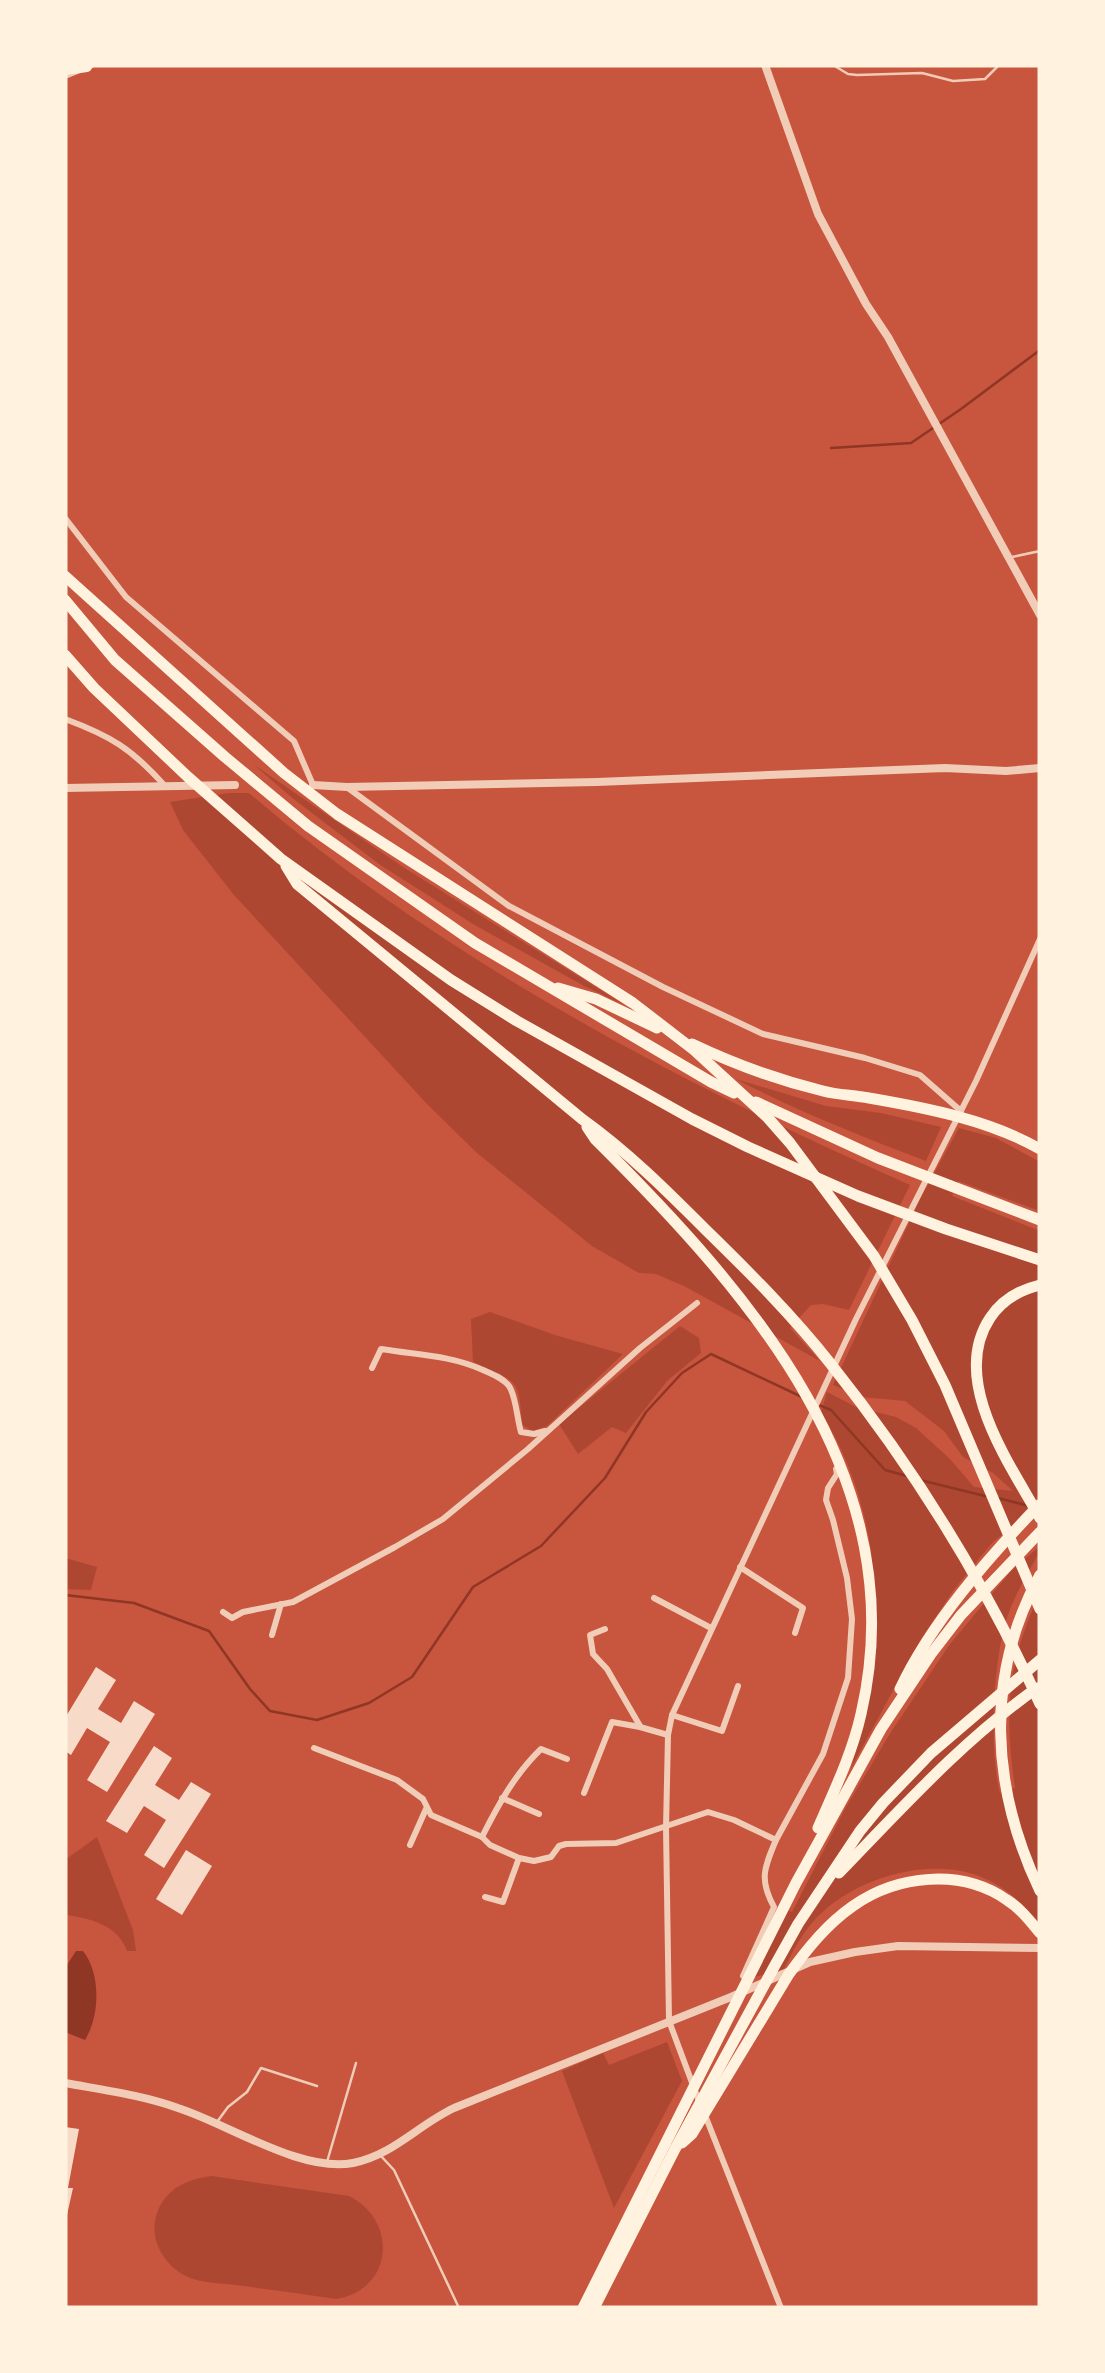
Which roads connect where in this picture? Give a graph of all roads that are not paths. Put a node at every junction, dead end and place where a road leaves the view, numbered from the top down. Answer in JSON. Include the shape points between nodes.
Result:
{"nodes":[{"id":1,"x":765,"y":65,"type":"edge"},
{"id":2,"x":833,"y":65,"type":"edge"},
{"id":3,"x":999,"y":65,"type":"edge"},
{"id":4,"x":90,"y":66,"type":"edge"},
{"id":5,"x":65,"y":73,"type":"edge"},
{"id":6,"x":65,"y":518,"type":"edge"},
{"id":7,"x":1040,"y":551,"type":"edge"},
{"id":8,"x":1010,"y":558,"type":"junction"},
{"id":9,"x":65,"y":576,"type":"edge"},
{"id":10,"x":65,"y":600,"type":"edge"},
{"id":11,"x":1040,"y":615,"type":"edge"},
{"id":12,"x":65,"y":655,"type":"edge"},
{"id":13,"x":65,"y":719,"type":"edge"},
{"id":14,"x":1040,"y":768,"type":"edge"},
{"id":15,"x":312,"y":784,"type":"joint"},
{"id":16,"x":165,"y":786,"type":"junction"},
{"id":17,"x":235,"y":786,"type":"dead end"},
{"id":18,"x":347,"y":787,"type":"junction"},
{"id":19,"x":65,"y":788,"type":"edge"},
{"id":20,"x":281,"y":859,"type":"junction"},
{"id":21,"x":1040,"y":939,"type":"edge"},
{"id":22,"x":541,"y":982,"type":"junction"},
{"id":23,"x":960,"y":1111,"type":"junction"},
{"id":24,"x":582,"y":1119,"type":"junction"},
{"id":25,"x":1040,"y":1149,"type":"edge"},
{"id":26,"x":1040,"y":1220,"type":"edge"},
{"id":27,"x":1040,"y":1260,"type":"edge"},
{"id":28,"x":1040,"y":1285,"type":"edge"},
{"id":29,"x":697,"y":1303,"type":"dead end"},
{"id":30,"x":372,"y":1368,"type":"dead end"},
{"id":31,"x":813,"y":1412,"type":"junction"},
{"id":32,"x":548,"y":1430,"type":"junction"},
{"id":33,"x":1038,"y":1511,"type":"edge"},
{"id":34,"x":1040,"y":1532,"type":"edge"},
{"id":35,"x":740,"y":1567,"type":"junction"},
{"id":36,"x":1040,"y":1575,"type":"edge"},
{"id":37,"x":654,"y":1598,"type":"dead end"},
{"id":38,"x":281,"y":1604,"type":"junction"},
{"id":39,"x":1040,"y":1608,"type":"edge"},
{"id":40,"x":223,"y":1612,"type":"dead end"},
{"id":41,"x":711,"y":1628,"type":"junction"},
{"id":42,"x":605,"y":1630,"type":"dead end"},
{"id":43,"x":795,"y":1634,"type":"dead end"},
{"id":44,"x":272,"y":1635,"type":"dead end"},
{"id":45,"x":1040,"y":1660,"type":"edge"},
{"id":46,"x":738,"y":1686,"type":"dead end"},
{"id":47,"x":1040,"y":1686,"type":"edge"},
{"id":48,"x":1040,"y":1704,"type":"edge"},
{"id":49,"x":672,"y":1715,"type":"junction"},
{"id":50,"x":640,"y":1727,"type":"junction"},
{"id":51,"x":880,"y":1729,"type":"junction"},
{"id":52,"x":668,"y":1735,"type":"junction"},
{"id":53,"x":314,"y":1748,"type":"dead end"},
{"id":54,"x":568,"y":1759,"type":"dead end"},
{"id":55,"x":584,"y":1793,"type":"dead end"},
{"id":56,"x":502,"y":1798,"type":"junction"},
{"id":57,"x":426,"y":1807,"type":"junction"},
{"id":58,"x":539,"y":1814,"type":"dead end"},
{"id":59,"x":666,"y":1828,"type":"junction"},
{"id":60,"x":482,"y":1837,"type":"junction"},
{"id":61,"x":776,"y":1840,"type":"junction"},
{"id":62,"x":410,"y":1845,"type":"dead end"},
{"id":63,"x":519,"y":1858,"type":"junction"},
{"id":64,"x":796,"y":1884,"type":"junction"},
{"id":65,"x":1040,"y":1890,"type":"edge"},
{"id":66,"x":819,"y":1894,"type":"junction"},
{"id":67,"x":485,"y":1896,"type":"dead end"},
{"id":68,"x":1040,"y":1933,"type":"edge"},
{"id":69,"x":1035,"y":1948,"type":"edge"},
{"id":70,"x":1040,"y":1959,"type":"edge"},
{"id":71,"x":734,"y":1996,"type":"junction"},
{"id":72,"x":669,"y":2020,"type":"junction"},
{"id":73,"x":356,"y":2063,"type":"dead end"},
{"id":74,"x":65,"y":2083,"type":"edge"},
{"id":75,"x":317,"y":2086,"type":"dead end"},
{"id":76,"x":216,"y":2123,"type":"junction"},
{"id":77,"x":675,"y":2149,"type":"junction"},
{"id":78,"x":380,"y":2155,"type":"junction"},
{"id":79,"x":326,"y":2164,"type":"junction"},
{"id":80,"x":459,"y":2308,"type":"edge"},
{"id":81,"x":583,"y":2308,"type":"edge"},
{"id":82,"x":594,"y":2308,"type":"edge"},
{"id":83,"x":781,"y":2308,"type":"edge"}],
"edges":[{"from":1,"to":8,"type":"street","via":[[818,214]]},
{"from":2,"to":3,"type":"lane","via":[[848,74],[922,73],[953,81],[986,79]]},
{"from":4,"to":5,"type":"main road"},
{"from":6,"to":15,"type":"street","via":[[126,597],[294,741]]},
{"from":7,"to":8,"type":"lane"},
{"from":8,"to":11,"type":"street"},
{"from":9,"to":39,"type":"highway","via":[[337,814],[633,1004],[768,1118],[874,1256],[912,1320]]},
{"from":10,"to":22,"type":"highway","via":[[115,660],[308,826]]},
{"from":12,"to":20,"type":"highway"},
{"from":13,"to":16,"type":"street","via":[[128,748]]},
{"from":14,"to":18,"type":"street"},
{"from":15,"to":18,"type":"street"},
{"from":16,"to":17,"type":"street"},
{"from":16,"to":19,"type":"street"},
{"from":18,"to":23,"type":"street","via":[[509,906],[763,1034],[920,1075]]},
{"from":20,"to":24,"type":"highway","via":[[297,884]]},
{"from":20,"to":27,"type":"highway","via":[[451,980],[692,1120],[858,1196]]},
{"from":21,"to":23,"type":"street"},
{"from":22,"to":25,"type":"highway","via":[[596,999],[738,1066],[825,1092],[974,1122]]},
{"from":22,"to":26,"type":"highway","via":[[711,1082]]},
{"from":23,"to":31,"type":"street"},
{"from":24,"to":48,"type":"highway","via":[[656,1179],[828,1360],[960,1549]]},
{"from":24,"to":64,"type":"highway","via":[[750,1309],[821,1421],[850,1489],[868,1568],[869,1664],[846,1763]]},
{"from":28,"to":33,"type":"highway","via":[[1006,1300],[993,1314],[976,1356],[980,1395],[998,1443]]},
{"from":29,"to":32,"type":"street"},
{"from":30,"to":32,"type":"street","via":[[381,1349],[463,1361],[510,1387],[521,1432]]},
{"from":31,"to":35,"type":"street"},
{"from":31,"to":61,"type":"street","via":[[837,1474],[826,1500],[847,1578],[848,1678],[823,1754]]},
{"from":32,"to":38,"type":"street","via":[[443,1518]]},
{"from":33,"to":51,"type":"highway","via":[[934,1633]]},
{"from":34,"to":51,"type":"highway","via":[[961,1615]]},
{"from":35,"to":41,"type":"street"},
{"from":35,"to":43,"type":"street","via":[[802,1608]]},
{"from":36,"to":65,"type":"highway","via":[[1006,1665],[1000,1707],[1001,1762]]},
{"from":37,"to":41,"type":"street"},
{"from":38,"to":40,"type":"street","via":[[232,1618]]},
{"from":38,"to":44,"type":"street"},
{"from":41,"to":49,"type":"street"},
{"from":42,"to":50,"type":"street","via":[[590,1635],[593,1654]]},
{"from":45,"to":66,"type":"highway","via":[[908,1776]]},
{"from":46,"to":49,"type":"street","via":[[722,1731]]},
{"from":47,"to":66,"type":"highway","via":[[925,1783]]},
{"from":49,"to":52,"type":"street"},
{"from":50,"to":52,"type":"street"},
{"from":50,"to":55,"type":"street","via":[[612,1722]]},
{"from":51,"to":64,"type":"highway"},
{"from":52,"to":59,"type":"street"},
{"from":53,"to":57,"type":"street","via":[[396,1780]]},
{"from":54,"to":56,"type":"street","via":[[542,1749]]},
{"from":56,"to":58,"type":"street"},
{"from":56,"to":60,"type":"street"},
{"from":57,"to":60,"type":"street"},
{"from":57,"to":62,"type":"street"},
{"from":59,"to":61,"type":"street","via":[[708,1812]]},
{"from":59,"to":63,"type":"street","via":[[616,1844],[566,1844],[551,1857]]},
{"from":59,"to":72,"type":"street"},
{"from":60,"to":63,"type":"street"},
{"from":61,"to":71,"type":"street","via":[[764,1889],[774,1907]]},
{"from":63,"to":67,"type":"street","via":[[503,1902]]},
{"from":64,"to":81,"type":"highway"},
{"from":66,"to":77,"type":"highway"},
{"from":68,"to":77,"type":"highway","via":[[1010,1901],[953,1879],[915,1881],[853,1906],[789,1974],[692,2134]]},
{"from":69,"to":70,"type":"street"},
{"from":69,"to":71,"type":"street","via":[[898,1946],[856,1952],[810,1962]]},
{"from":71,"to":72,"type":"street"},
{"from":72,"to":78,"type":"street","via":[[430,2119]]},
{"from":72,"to":83,"type":"street"},
{"from":73,"to":79,"type":"lane"},
{"from":74,"to":76,"type":"street","via":[[148,2099]]},
{"from":75,"to":76,"type":"lane","via":[[261,2068]]},
{"from":76,"to":79,"type":"street"},
{"from":77,"to":82,"type":"highway"},
{"from":78,"to":79,"type":"street"},
{"from":78,"to":80,"type":"lane","via":[[394,2170]]}]}
